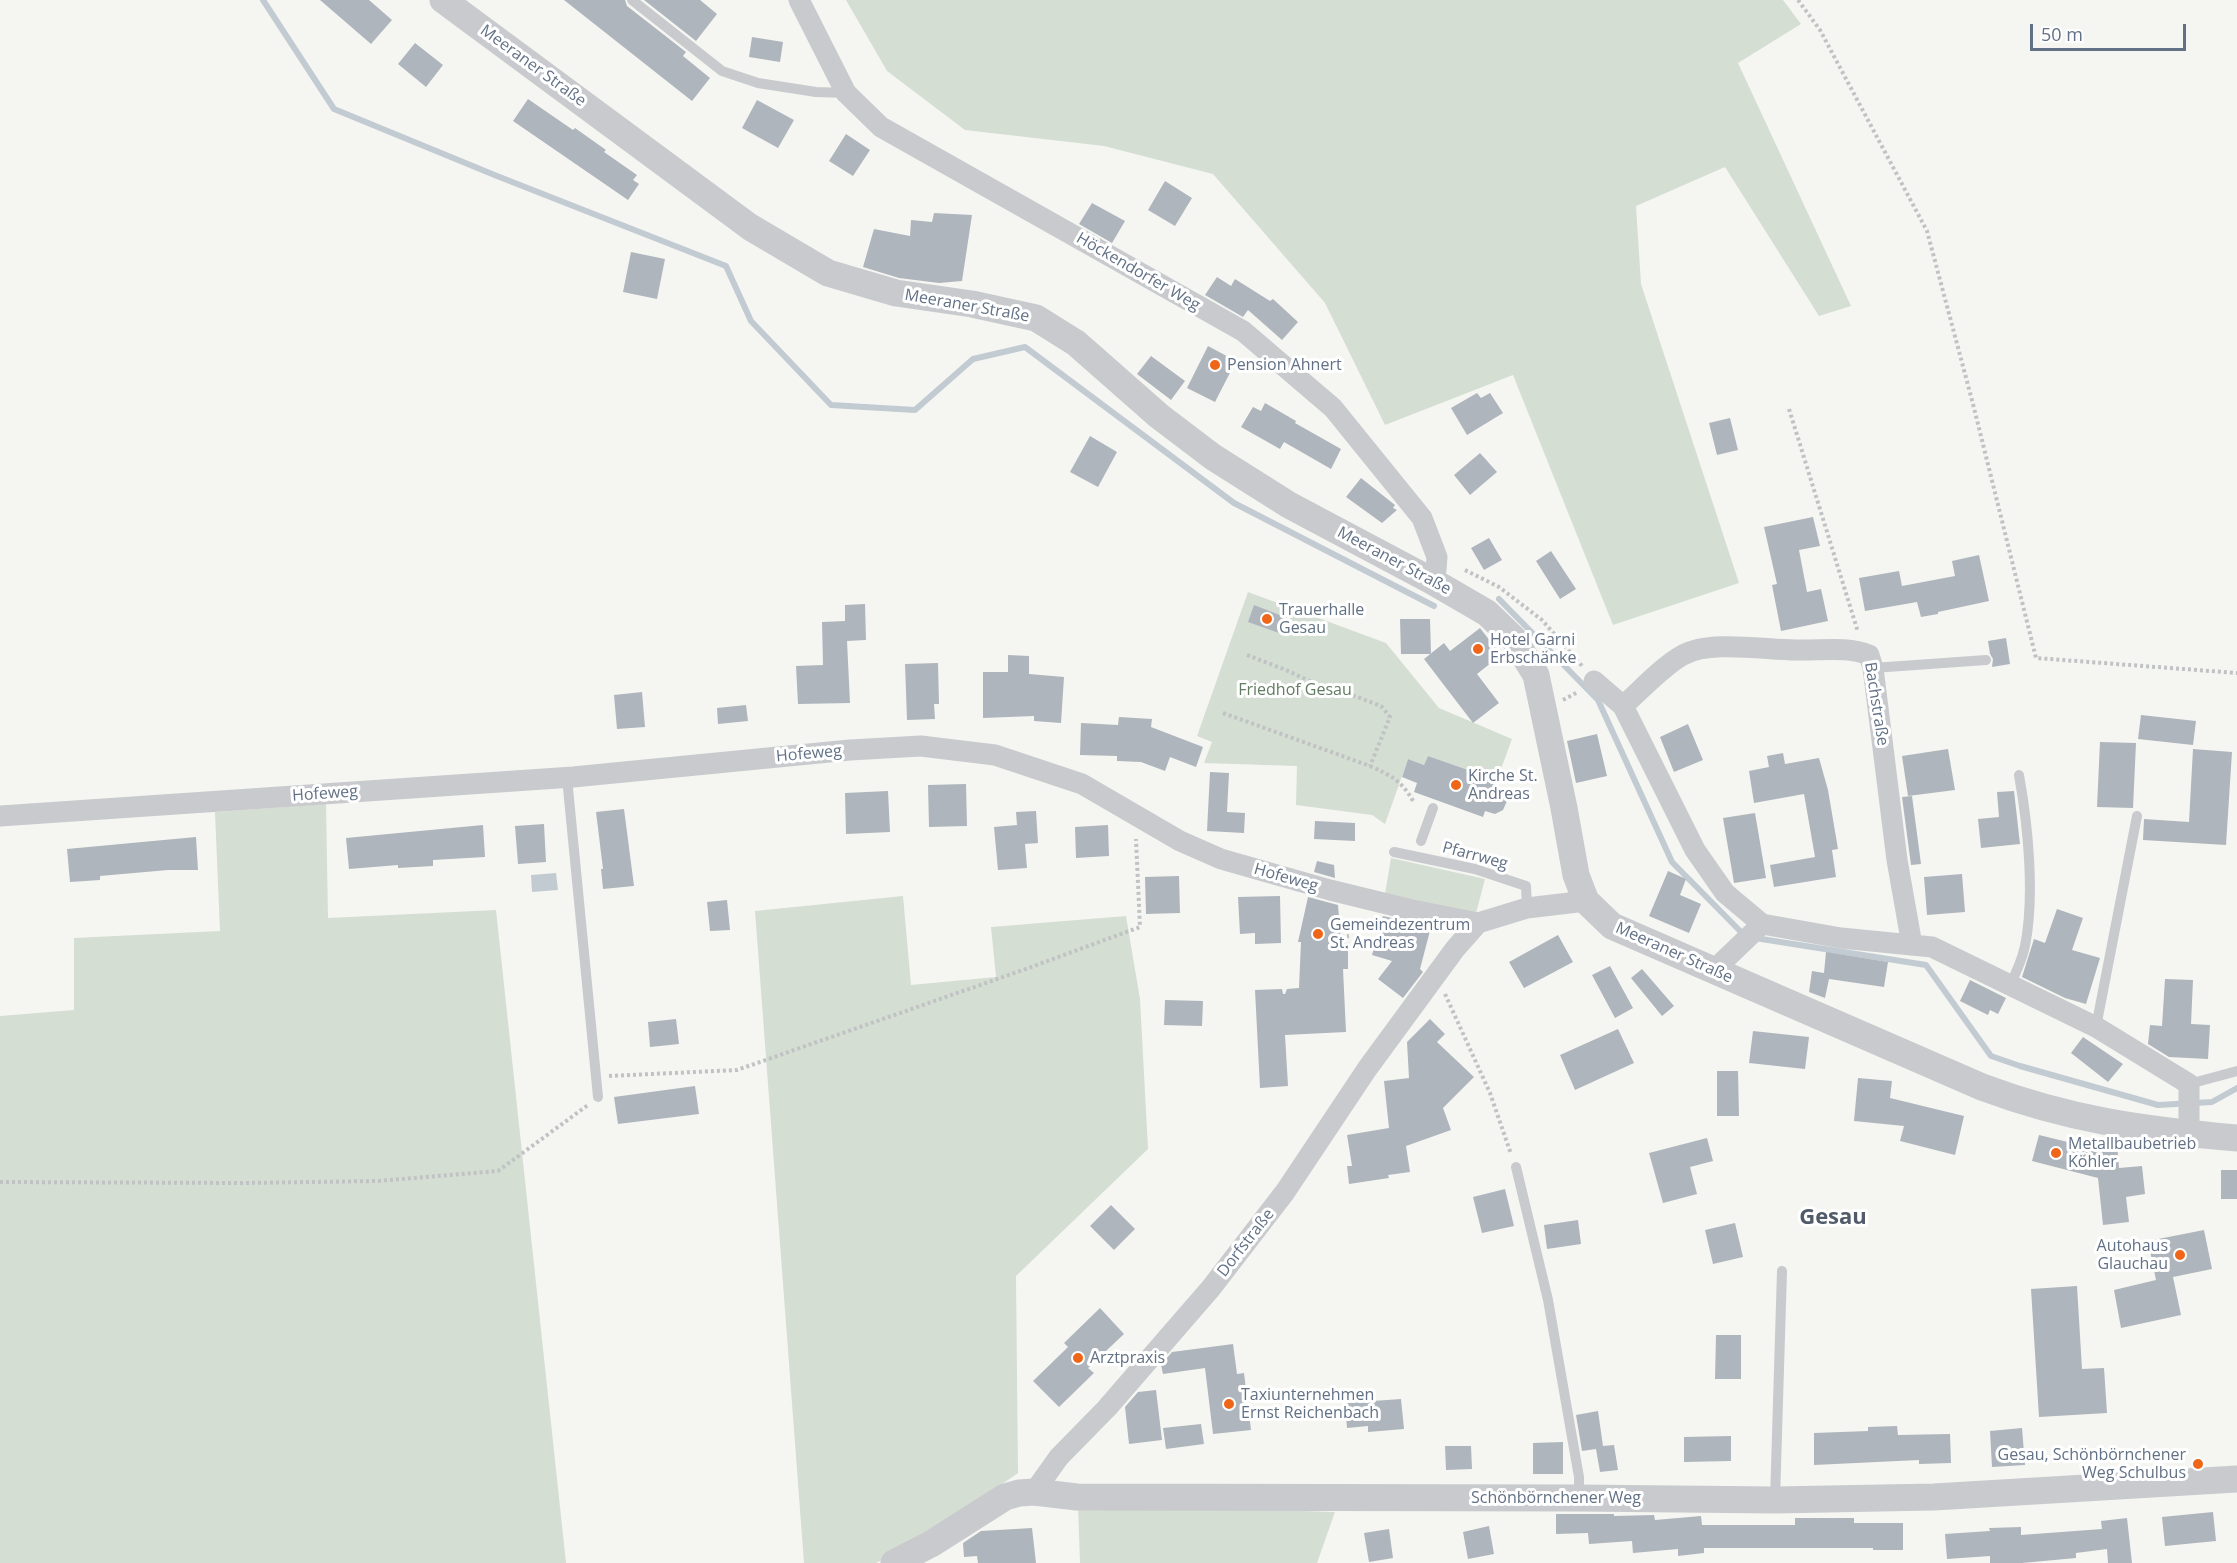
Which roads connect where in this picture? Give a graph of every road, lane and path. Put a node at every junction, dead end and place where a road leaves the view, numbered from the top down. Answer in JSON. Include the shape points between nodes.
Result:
{"nodes":[{"id":1,"x":443,"y":0,"type":"edge"},
{"id":2,"x":632,"y":0,"type":"edge"},
{"id":3,"x":799,"y":0,"type":"edge"},
{"id":4,"x":1798,"y":0,"type":"edge"},
{"id":5,"x":846,"y":93,"type":"junction"},
{"id":6,"x":1789,"y":409,"type":"dead end"},
{"id":7,"x":1432,"y":581,"type":"junction"},
{"id":8,"x":1246,"y":655,"type":"dead end"},
{"id":9,"x":1986,"y":660,"type":"dead end"},
{"id":10,"x":1869,"y":661,"type":"junction"},
{"id":11,"x":2237,"y":673,"type":"edge"},
{"id":12,"x":1594,"y":681,"type":"dead end"},
{"id":13,"x":1623,"y":706,"type":"junction"},
{"id":14,"x":1223,"y":713,"type":"dead end"},
{"id":15,"x":1370,"y":766,"type":"junction"},
{"id":16,"x":2019,"y":775,"type":"dead end"},
{"id":17,"x":567,"y":778,"type":"junction"},
{"id":18,"x":1409,"y":780,"type":"dead end"},
{"id":19,"x":1405,"y":787,"type":"junction"},
{"id":20,"x":1413,"y":801,"type":"dead end"},
{"id":21,"x":1433,"y":808,"type":"dead end"},
{"id":22,"x":1136,"y":814,"type":"junction"},
{"id":23,"x":0,"y":816,"type":"edge"},
{"id":24,"x":2137,"y":816,"type":"dead end"},
{"id":25,"x":1421,"y":841,"type":"dead end"},
{"id":26,"x":1394,"y":852,"type":"dead end"},
{"id":27,"x":1586,"y":901,"type":"junction"},
{"id":28,"x":1527,"y":908,"type":"junction"},
{"id":29,"x":1478,"y":922,"type":"junction"},
{"id":30,"x":1753,"y":933,"type":"junction"},
{"id":31,"x":1335,"y":936,"type":"dead end"},
{"id":32,"x":1349,"y":936,"type":"dead end"},
{"id":33,"x":1912,"y":945,"type":"junction"},
{"id":34,"x":1714,"y":970,"type":"junction"},
{"id":35,"x":1436,"y":975,"type":"junction"},
{"id":36,"x":2010,"y":985,"type":"junction"},
{"id":37,"x":2096,"y":1027,"type":"junction"},
{"id":38,"x":2237,"y":1071,"type":"edge"},
{"id":39,"x":596,"y":1076,"type":"junction"},
{"id":40,"x":2189,"y":1084,"type":"junction"},
{"id":41,"x":598,"y":1097,"type":"joint"},
{"id":42,"x":2189,"y":1134,"type":"junction"},
{"id":43,"x":2237,"y":1138,"type":"edge"},
{"id":44,"x":1516,"y":1167,"type":"joint"},
{"id":45,"x":0,"y":1182,"type":"edge"},
{"id":46,"x":1782,"y":1271,"type":"dead end"},
{"id":47,"x":2237,"y":1479,"type":"edge"},
{"id":48,"x":1034,"y":1492,"type":"junction"},
{"id":49,"x":1579,"y":1498,"type":"junction"},
{"id":50,"x":1775,"y":1500,"type":"junction"},
{"id":51,"x":894,"y":1563,"type":"edge"}],
"edges":[{"from":1,"to":7,"type":"street","name":"Meeraner Straße","via":[[750,226],[828,273],[896,293],[1036,318],[1076,343],[1159,416],[1213,457],[1288,505]]},
{"from":2,"to":5,"type":"lane","via":[[723,71],[758,83]]},
{"from":3,"to":5,"type":"street","name":"Höckendorfer Weg"},
{"from":4,"to":11,"type":"path","via":[[1820,30],[1927,231],[2036,658]]},
{"from":5,"to":7,"type":"street","name":"Höckendorfer Weg","via":[[881,127],[1243,331],[1333,408],[1422,518],[1437,557]]},
{"from":6,"to":10,"type":"path"},
{"from":7,"to":27,"type":"street","name":"Meeraner Straße","via":[[1487,613],[1514,639],[1536,675],[1576,875]]},
{"from":8,"to":15,"type":"path","via":[[1333,692],[1344,692],[1381,706],[1390,717]]},
{"from":9,"to":10,"type":"lane"},
{"from":10,"to":13,"type":"street","name":"Bachstraße","via":[[1856,651],[1723,647],[1698,650],[1683,655]]},
{"from":10,"to":33,"type":"street","name":"Bachstraße"},
{"from":12,"to":13,"type":"street"},
{"from":13,"to":30,"type":"street","via":[[1695,850]]},
{"from":14,"to":15,"type":"path"},
{"from":15,"to":19,"type":"path"},
{"from":16,"to":36,"type":"lane","via":[[2025,805],[2028,918],[2025,946]]},
{"from":17,"to":22,"type":"street","name":"Hofeweg","via":[[921,746],[995,754],[1082,784]]},
{"from":17,"to":23,"type":"street","name":"Hofeweg"},
{"from":17,"to":39,"type":"lane"},
{"from":18,"to":19,"type":"path"},
{"from":19,"to":20,"type":"path"},
{"from":21,"to":25,"type":"lane"},
{"from":22,"to":29,"type":"street","name":"Hofeweg","via":[[1180,841],[1221,859],[1348,895]]},
{"from":22,"to":39,"type":"path","via":[[1140,927],[737,1070]]},
{"from":24,"to":37,"type":"lane"},
{"from":26,"to":28,"type":"lane","name":"Pfarrweg","via":[[1474,869],[1526,886]]},
{"from":27,"to":28,"type":"street","name":"Hofeweg"},
{"from":27,"to":34,"type":"street","name":"Meeraner Straße","via":[[1612,927]]},
{"from":28,"to":29,"type":"street","name":"Hofeweg"},
{"from":29,"to":35,"type":"street","name":"Dorfstraße"},
{"from":30,"to":33,"type":"street"},
{"from":30,"to":34,"type":"street"},
{"from":31,"to":32,"type":"path"},
{"from":33,"to":36,"type":"street","via":[[1932,947]]},
{"from":34,"to":42,"type":"street","name":"Meeraner Straße","via":[[2022,1102],[2103,1123]]},
{"from":35,"to":44,"type":"path","via":[[1490,1093]]},
{"from":35,"to":48,"type":"street","name":"Dorfstraße","via":[[1285,1192],[1211,1288],[1059,1457]]},
{"from":36,"to":37,"type":"street"},
{"from":37,"to":40,"type":"street"},
{"from":38,"to":40,"type":"lane"},
{"from":39,"to":41,"type":"lane"},
{"from":40,"to":42,"type":"street"},
{"from":41,"to":45,"type":"path","via":[[498,1171],[368,1181]]},
{"from":42,"to":43,"type":"street","name":"Meeraner Straße"},
{"from":44,"to":49,"type":"lane","via":[[1548,1300],[1579,1477]]},
{"from":46,"to":50,"type":"lane"},
{"from":47,"to":50,"type":"street","name":"Schönbörnchener Weg","via":[[1934,1497]]},
{"from":48,"to":49,"type":"street","name":"Schönbörnchener Weg","via":[[1077,1497]]},
{"from":48,"to":51,"type":"street","name":"Schönbörnchener Weg","via":[[1005,1497]]},
{"from":49,"to":50,"type":"street","name":"Schönbörnchener Weg"}]}
